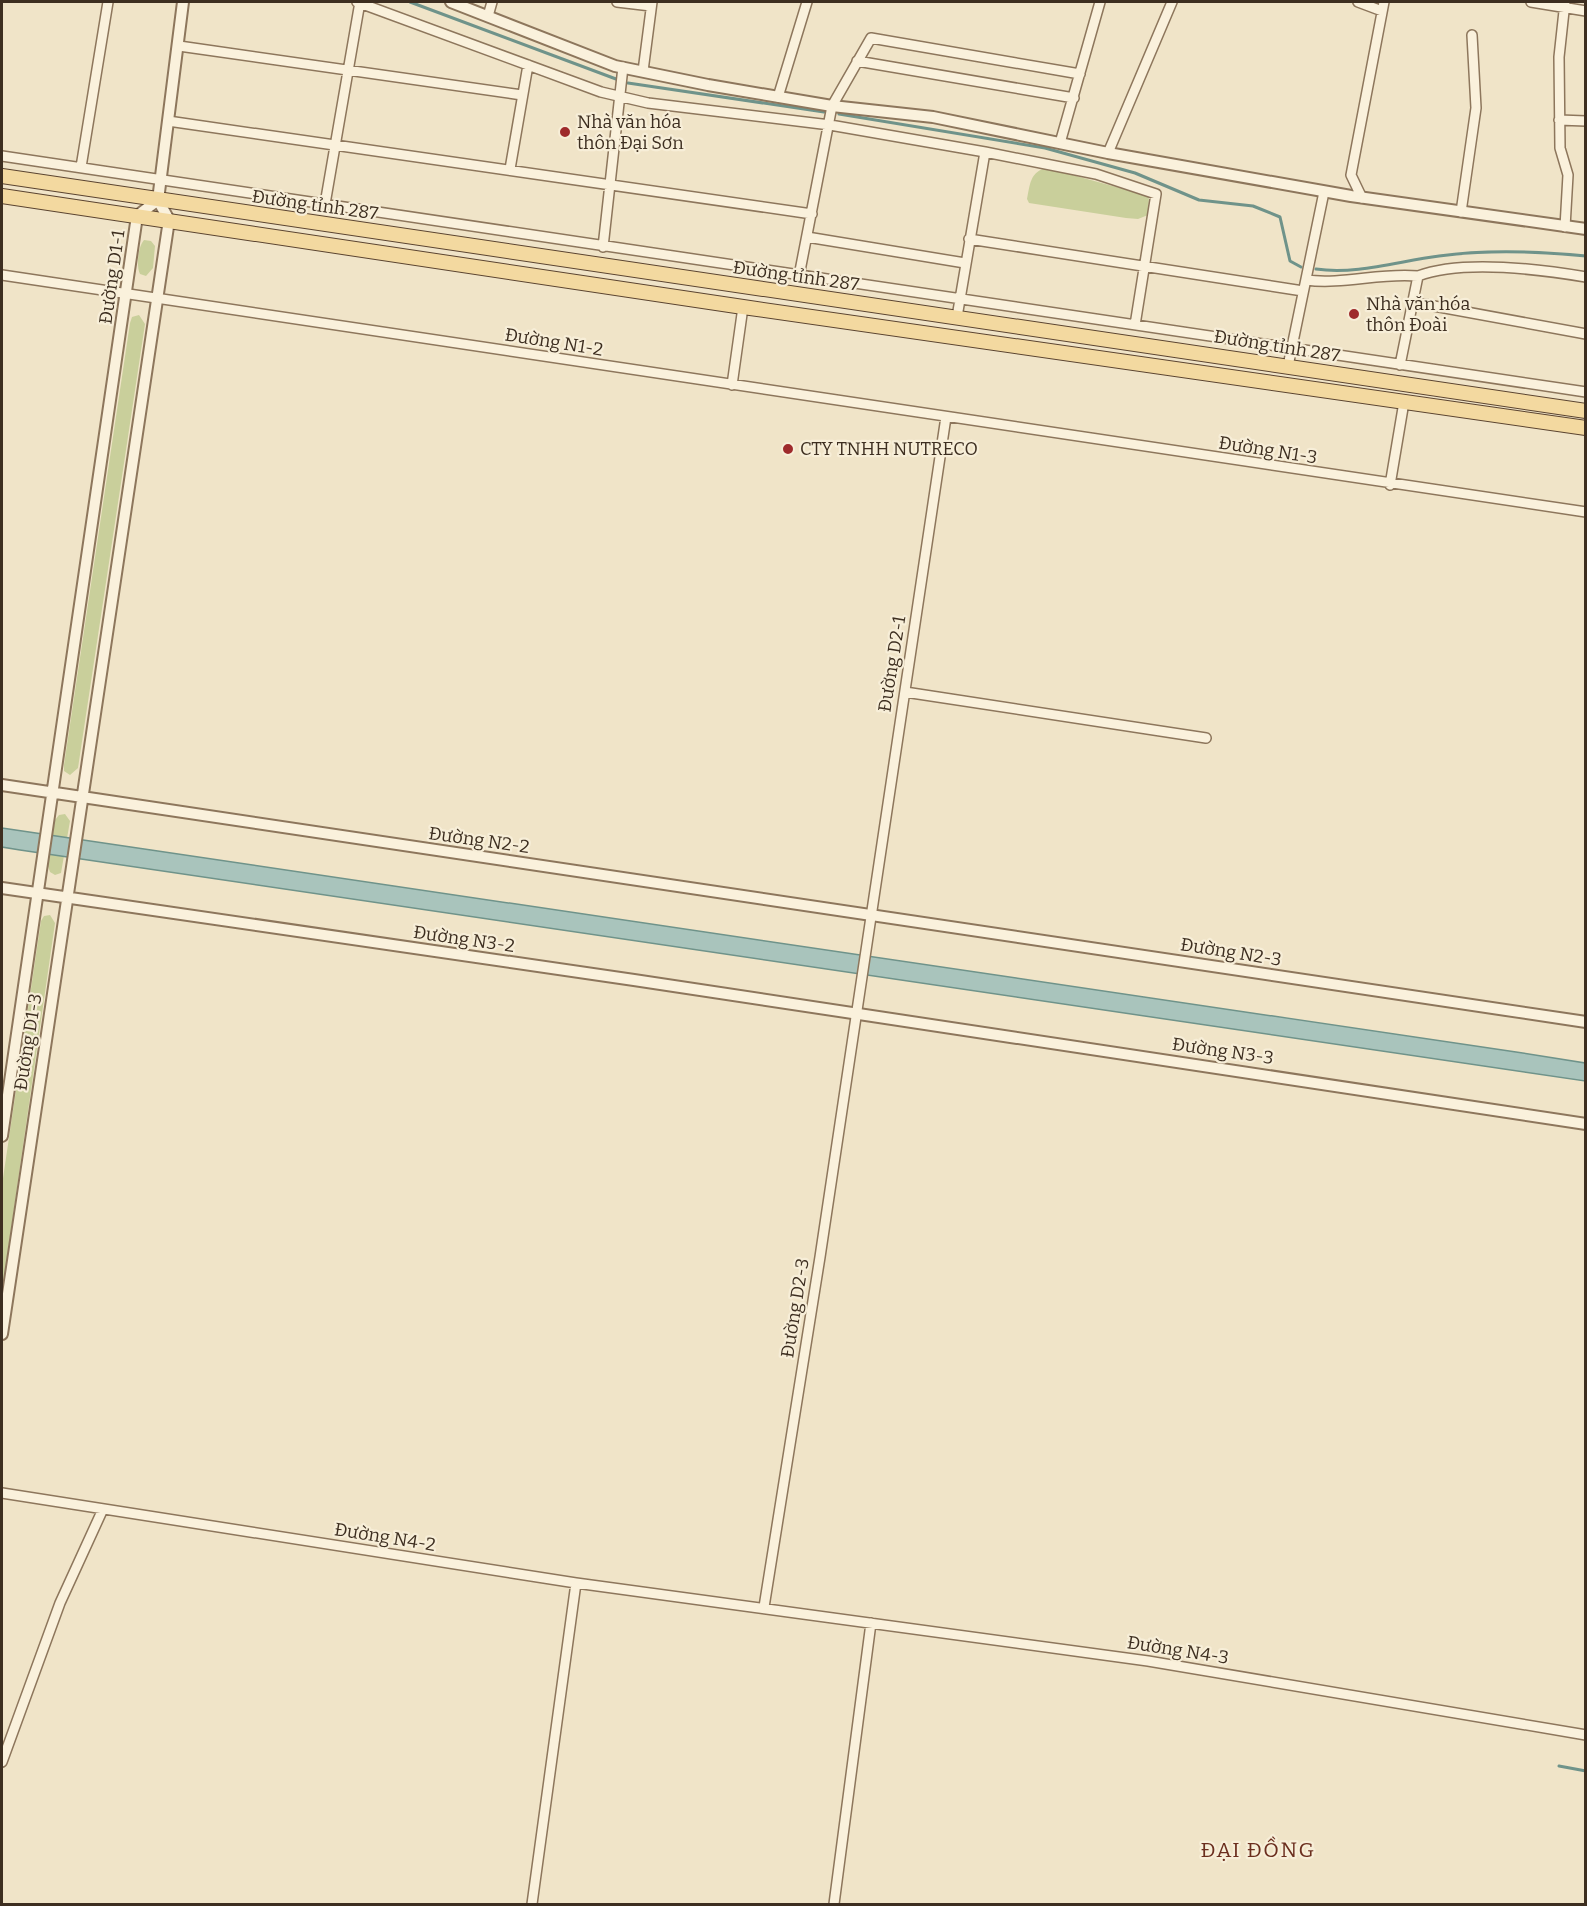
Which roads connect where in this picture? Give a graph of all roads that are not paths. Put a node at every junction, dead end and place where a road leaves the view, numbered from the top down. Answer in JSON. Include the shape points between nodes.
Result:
{"nodes":[{"id":1,"x":108,"y":2,"type":"edge"},
{"id":2,"x":183,"y":2,"type":"edge"},
{"id":3,"x":359,"y":2,"type":"edge"},
{"id":4,"x":451,"y":2,"type":"edge"},
{"id":5,"x":492,"y":2,"type":"edge"},
{"id":6,"x":617,"y":2,"type":"edge"},
{"id":7,"x":807,"y":2,"type":"edge"},
{"id":8,"x":1100,"y":2,"type":"edge"},
{"id":9,"x":1172,"y":2,"type":"edge"},
{"id":10,"x":1358,"y":2,"type":"edge"},
{"id":11,"x":1531,"y":2,"type":"edge"},
{"id":12,"x":651,"y":4,"type":"edge"},
{"id":13,"x":1565,"y":4,"type":"edge"},
{"id":14,"x":1383,"y":6,"type":"edge"},
{"id":15,"x":1586,"y":11,"type":"edge"},
{"id":16,"x":488,"y":16,"type":"junction"},
{"id":17,"x":1472,"y":35,"type":"dead end"},
{"id":18,"x":179,"y":46,"type":"junction"},
{"id":19,"x":856,"y":61,"type":"junction"},
{"id":20,"x":528,"y":65,"type":"junction"},
{"id":21,"x":623,"y":68,"type":"junction"},
{"id":22,"x":348,"y":70,"type":"junction"},
{"id":23,"x":643,"y":71,"type":"junction"},
{"id":24,"x":1080,"y":75,"type":"junction"},
{"id":25,"x":522,"y":95,"type":"junction"},
{"id":26,"x":621,"y":97,"type":"junction"},
{"id":27,"x":778,"y":97,"type":"junction"},
{"id":28,"x":1074,"y":98,"type":"junction"},
{"id":29,"x":832,"y":106,"type":"junction"},
{"id":30,"x":1559,"y":120,"type":"junction"},
{"id":31,"x":168,"y":121,"type":"junction"},
{"id":32,"x":1586,"y":121,"type":"edge"},
{"id":33,"x":830,"y":125,"type":"junction"},
{"id":34,"x":1060,"y":143,"type":"junction"},
{"id":35,"x":335,"y":144,"type":"junction"},
{"id":36,"x":985,"y":152,"type":"junction"},
{"id":37,"x":1108,"y":153,"type":"junction"},
{"id":38,"x":2,"y":156,"type":"edge"},
{"id":39,"x":81,"y":167,"type":"junction"},
{"id":40,"x":510,"y":169,"type":"junction"},
{"id":41,"x":2,"y":176,"type":"edge"},
{"id":42,"x":161,"y":178,"type":"junction"},
{"id":43,"x":611,"y":184,"type":"junction"},
{"id":44,"x":1324,"y":192,"type":"junction"},
{"id":45,"x":2,"y":196,"type":"edge"},
{"id":46,"x":1362,"y":198,"type":"junction"},
{"id":47,"x":158,"y":200,"type":"junction"},
{"id":48,"x":325,"y":204,"type":"junction"},
{"id":49,"x":1461,"y":212,"type":"junction"},
{"id":50,"x":812,"y":214,"type":"junction"},
{"id":51,"x":137,"y":216,"type":"junction"},
{"id":52,"x":169,"y":220,"type":"junction"},
{"id":53,"x":1565,"y":227,"type":"junction"},
{"id":54,"x":1586,"y":230,"type":"edge"},
{"id":55,"x":807,"y":237,"type":"junction"},
{"id":56,"x":969,"y":239,"type":"junction"},
{"id":57,"x":603,"y":247,"type":"junction"},
{"id":58,"x":965,"y":263,"type":"junction"},
{"id":59,"x":1146,"y":265,"type":"junction"},
{"id":60,"x":2,"y":275,"type":"edge"},
{"id":61,"x":799,"y":276,"type":"junction"},
{"id":62,"x":1418,"y":276,"type":"junction"},
{"id":63,"x":1586,"y":277,"type":"edge"},
{"id":64,"x":1306,"y":280,"type":"junction"},
{"id":65,"x":1304,"y":291,"type":"junction"},
{"id":66,"x":126,"y":294,"type":"junction"},
{"id":67,"x":794,"y":294,"type":"junction"},
{"id":68,"x":157,"y":299,"type":"junction"},
{"id":69,"x":959,"y":299,"type":"junction"},
{"id":70,"x":1412,"y":302,"type":"junction"},
{"id":71,"x":742,"y":307,"type":"junction"},
{"id":72,"x":791,"y":314,"type":"junction"},
{"id":73,"x":957,"y":317,"type":"junction"},
{"id":74,"x":1135,"y":325,"type":"junction"},
{"id":75,"x":1586,"y":333,"type":"edge"},
{"id":76,"x":1292,"y":349,"type":"junction"},
{"id":77,"x":1400,"y":365,"type":"junction"},
{"id":78,"x":1288,"y":366,"type":"junction"},
{"id":79,"x":732,"y":385,"type":"junction"},
{"id":80,"x":1586,"y":392,"type":"edge"},
{"id":81,"x":1404,"y":402,"type":"junction"},
{"id":82,"x":1586,"y":411,"type":"edge"},
{"id":83,"x":946,"y":417,"type":"junction"},
{"id":84,"x":1586,"y":428,"type":"edge"},
{"id":85,"x":1390,"y":485,"type":"junction"},
{"id":86,"x":1586,"y":512,"type":"edge"},
{"id":87,"x":905,"y":692,"type":"junction"},
{"id":88,"x":1206,"y":738,"type":"dead end"},
{"id":89,"x":2,"y":784,"type":"edge"},
{"id":90,"x":51,"y":792,"type":"junction"},
{"id":91,"x":83,"y":797,"type":"junction"},
{"id":92,"x":2,"y":888,"type":"edge"},
{"id":93,"x":37,"y":894,"type":"junction"},
{"id":94,"x":67,"y":898,"type":"junction"},
{"id":95,"x":871,"y":915,"type":"junction"},
{"id":96,"x":856,"y":1014,"type":"junction"},
{"id":97,"x":1586,"y":1022,"type":"edge"},
{"id":98,"x":1586,"y":1124,"type":"edge"},
{"id":99,"x":2,"y":1136,"type":"edge"},
{"id":100,"x":2,"y":1334,"type":"edge"},
{"id":101,"x":2,"y":1493,"type":"edge"},
{"id":102,"x":104,"y":1509,"type":"junction"},
{"id":103,"x":576,"y":1583,"type":"junction"},
{"id":104,"x":764,"y":1607,"type":"junction"},
{"id":105,"x":871,"y":1623,"type":"junction"},
{"id":106,"x":1586,"y":1735,"type":"edge"},
{"id":107,"x":2,"y":1762,"type":"edge"},
{"id":108,"x":532,"y":1905,"type":"edge"},
{"id":109,"x":834,"y":1905,"type":"edge"}],
"edges":[{"from":1,"to":39,"type":"street"},
{"from":2,"to":18,"type":"street"},
{"from":3,"to":20,"type":"street"},
{"from":3,"to":22,"type":"street"},
{"from":4,"to":16,"type":"street"},
{"from":5,"to":16,"type":"street"},
{"from":6,"to":12,"type":"street"},
{"from":7,"to":27,"type":"street"},
{"from":8,"to":24,"type":"street"},
{"from":9,"to":37,"type":"street"},
{"from":10,"to":14,"type":"street"},
{"from":11,"to":13,"type":"street"},
{"from":12,"to":23,"type":"street"},
{"from":13,"to":15,"type":"street"},
{"from":13,"to":30,"type":"street","via":[[1559,57]]},
{"from":14,"to":46,"type":"street","via":[[1351,175]]},
{"from":16,"to":21,"type":"street"},
{"from":17,"to":49,"type":"street","via":[[1476,108]]},
{"from":18,"to":22,"type":"street"},
{"from":18,"to":31,"type":"street"},
{"from":19,"to":24,"type":"street","via":[[871,38]]},
{"from":19,"to":28,"type":"street"},
{"from":19,"to":29,"type":"street"},
{"from":20,"to":25,"type":"street"},
{"from":20,"to":26,"type":"street"},
{"from":21,"to":23,"type":"street"},
{"from":21,"to":26,"type":"street"},
{"from":22,"to":25,"type":"street"},
{"from":22,"to":35,"type":"street"},
{"from":23,"to":27,"type":"street"},
{"from":24,"to":28,"type":"street"},
{"from":25,"to":40,"type":"street"},
{"from":26,"to":33,"type":"street"},
{"from":26,"to":43,"type":"street"},
{"from":27,"to":29,"type":"street"},
{"from":28,"to":34,"type":"street"},
{"from":29,"to":33,"type":"street"},
{"from":29,"to":34,"type":"street","via":[[933,117]]},
{"from":30,"to":32,"type":"street"},
{"from":30,"to":53,"type":"street","via":[[1560,148],[1568,175]]},
{"from":31,"to":35,"type":"street"},
{"from":31,"to":42,"type":"street"},
{"from":33,"to":36,"type":"street"},
{"from":33,"to":50,"type":"street"},
{"from":34,"to":37,"type":"street"},
{"from":35,"to":40,"type":"street"},
{"from":35,"to":48,"type":"street"},
{"from":36,"to":56,"type":"street"},
{"from":36,"to":59,"type":"street","via":[[1096,174],[1156,194]]},
{"from":37,"to":44,"type":"street"},
{"from":38,"to":39,"type":"street"},
{"from":39,"to":42,"type":"street"},
{"from":40,"to":43,"type":"street"},
{"from":41,"to":47,"type":"main road","name":"Đường tỉnh 287"},
{"from":42,"to":47,"type":"street"},
{"from":42,"to":48,"type":"street"},
{"from":43,"to":50,"type":"street"},
{"from":43,"to":57,"type":"street"},
{"from":44,"to":46,"type":"street"},
{"from":44,"to":64,"type":"street"},
{"from":45,"to":51,"type":"main road","name":"Đường tỉnh 287"},
{"from":46,"to":49,"type":"street"},
{"from":47,"to":51,"type":"street","name":"Đường D1-1"},
{"from":47,"to":52,"type":"street"},
{"from":47,"to":67,"type":"main road","name":"Đường tỉnh 287"},
{"from":48,"to":57,"type":"street"},
{"from":49,"to":53,"type":"street"},
{"from":50,"to":55,"type":"street"},
{"from":51,"to":52,"type":"main road","name":"Đường tỉnh 287"},
{"from":51,"to":66,"type":"street","name":"Đường D1-1"},
{"from":52,"to":68,"type":"street"},
{"from":52,"to":71,"type":"main road","name":"Đường tỉnh 287"},
{"from":53,"to":54,"type":"street"},
{"from":55,"to":58,"type":"street"},
{"from":55,"to":61,"type":"street"},
{"from":56,"to":58,"type":"street"},
{"from":56,"to":59,"type":"street"},
{"from":57,"to":61,"type":"street"},
{"from":58,"to":69,"type":"street"},
{"from":59,"to":65,"type":"street"},
{"from":59,"to":74,"type":"street"},
{"from":60,"to":66,"type":"street","name":"Đường N1-2"},
{"from":61,"to":69,"type":"street"},
{"from":62,"to":63,"type":"street","via":[[1437,269],[1492,268],[1534,269]]},
{"from":62,"to":64,"type":"street","via":[[1327,283]]},
{"from":62,"to":70,"type":"street"},
{"from":64,"to":65,"type":"street"},
{"from":65,"to":76,"type":"street"},
{"from":66,"to":68,"type":"street","name":"Đường N1-2"},
{"from":66,"to":90,"type":"street","name":"Đường D1-1"},
{"from":67,"to":72,"type":"main road"},
{"from":67,"to":73,"type":"main road","name":"Đường tỉnh 287"},
{"from":68,"to":79,"type":"street","name":"Đường N1-2"},
{"from":68,"to":91,"type":"street"},
{"from":69,"to":73,"type":"street"},
{"from":69,"to":74,"type":"street"},
{"from":70,"to":75,"type":"street"},
{"from":70,"to":77,"type":"street"},
{"from":71,"to":72,"type":"main road","name":"Đường tỉnh 287"},
{"from":71,"to":79,"type":"street"},
{"from":72,"to":81,"type":"main road","name":"Đường tỉnh 287"},
{"from":73,"to":78,"type":"main road","name":"Đường tỉnh 287"},
{"from":74,"to":76,"type":"street"},
{"from":76,"to":77,"type":"street"},
{"from":76,"to":78,"type":"street"},
{"from":77,"to":80,"type":"street"},
{"from":78,"to":82,"type":"main road","name":"Đường tỉnh 287"},
{"from":79,"to":83,"type":"street","name":"Đường N1-2"},
{"from":81,"to":84,"type":"main road","name":"Đường tỉnh 287"},
{"from":81,"to":85,"type":"street"},
{"from":83,"to":85,"type":"street","name":"Đường N1-3"},
{"from":83,"to":87,"type":"street","name":"Đường D2-1"},
{"from":85,"to":86,"type":"street","name":"Đường N1-3"},
{"from":87,"to":88,"type":"street"},
{"from":87,"to":95,"type":"street","name":"Đường D2-1"},
{"from":89,"to":90,"type":"street","name":"Đường N2-2"},
{"from":90,"to":91,"type":"street","name":"Đường N2-2"},
{"from":90,"to":93,"type":"street","name":"Đường D1-1"},
{"from":91,"to":94,"type":"street","name":"Đường D1-3"},
{"from":91,"to":95,"type":"street","name":"Đường N2-2"},
{"from":92,"to":93,"type":"street","name":"Đường N3-2"},
{"from":93,"to":94,"type":"street","name":"Đường N3-2"},
{"from":93,"to":99,"type":"street","name":"Đường D1-3"},
{"from":94,"to":96,"type":"street","name":"Đường N3-2"},
{"from":94,"to":100,"type":"street","name":"Đường D1-3"},
{"from":95,"to":96,"type":"street","name":"Đường D2-1"},
{"from":95,"to":97,"type":"street","name":"Đường N2-3"},
{"from":96,"to":98,"type":"street","name":"Đường N3-3"},
{"from":96,"to":104,"type":"street","name":"Đường D2-3"},
{"from":101,"to":102,"type":"street","name":"Đường N4-2"},
{"from":102,"to":103,"type":"street","name":"Đường N4-2"},
{"from":102,"to":107,"type":"street","via":[[60,1603]]},
{"from":103,"to":104,"type":"street","name":"Đường N4-2"},
{"from":103,"to":108,"type":"street"},
{"from":104,"to":105,"type":"street","name":"Đường N4-3"},
{"from":105,"to":106,"type":"street","name":"Đường N4-3","via":[[1148,1661]]},
{"from":105,"to":109,"type":"street"}]}
